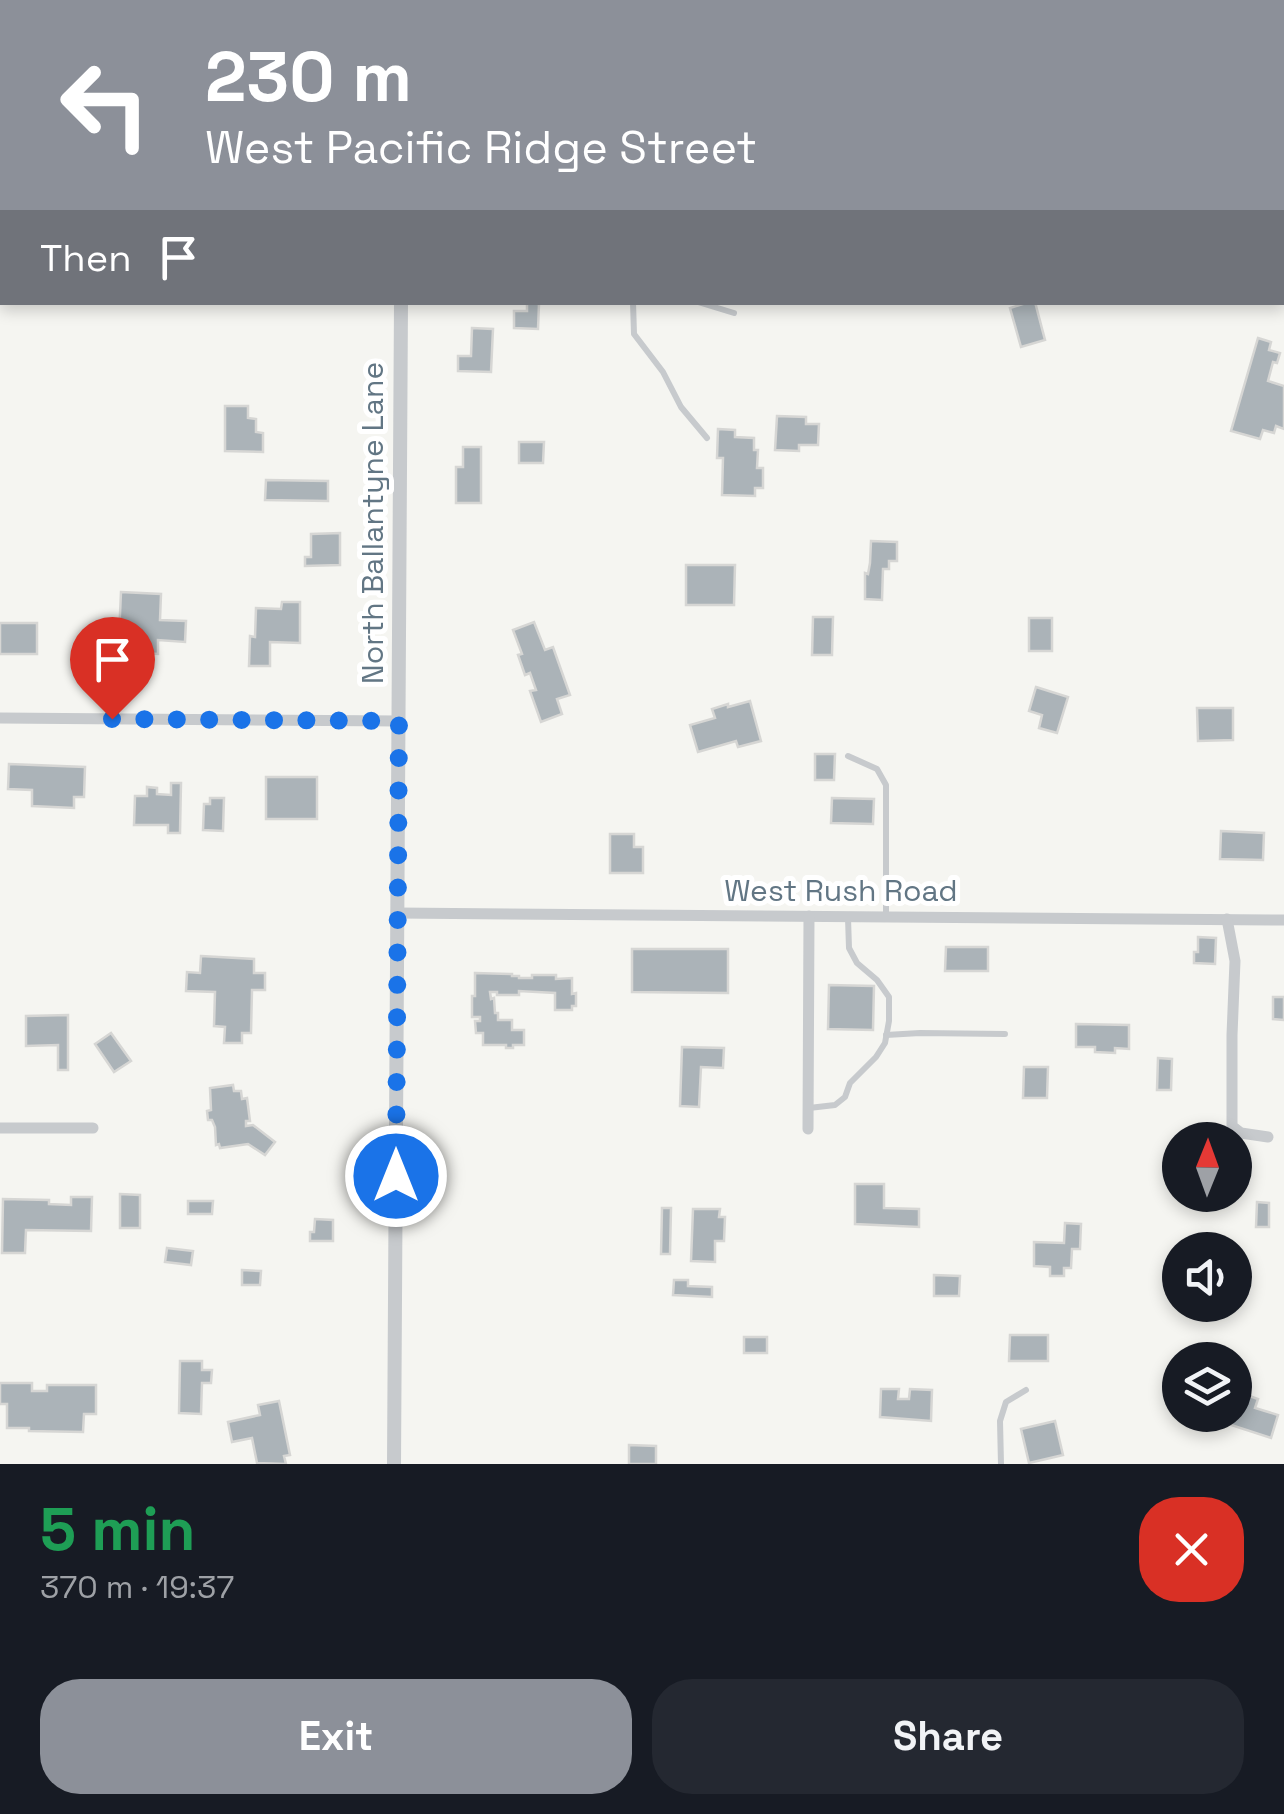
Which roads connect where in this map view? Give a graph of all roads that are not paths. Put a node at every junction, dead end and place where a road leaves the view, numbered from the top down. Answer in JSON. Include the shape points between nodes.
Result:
{"nodes":[{"id":1,"x":401,"y":305,"type":"edge"},
{"id":2,"x":632,"y":305,"type":"edge"},
{"id":3,"x":709,"y":305,"type":"edge"},
{"id":4,"x":734,"y":312,"type":"dead end"},
{"id":5,"x":707,"y":438,"type":"dead end"},
{"id":6,"x":0,"y":718,"type":"edge"},
{"id":7,"x":399,"y":721,"type":"junction"},
{"id":8,"x":848,"y":756,"type":"dead end"},
{"id":9,"x":397,"y":913,"type":"junction"},
{"id":10,"x":809,"y":916,"type":"junction"},
{"id":11,"x":848,"y":916,"type":"junction"},
{"id":12,"x":886,"y":917,"type":"junction"},
{"id":13,"x":1226,"y":919,"type":"junction"},
{"id":14,"x":1284,"y":920,"type":"edge"},
{"id":15,"x":1005,"y":1034,"type":"dead end"},
{"id":16,"x":886,"y":1035,"type":"junction"},
{"id":17,"x":808,"y":1108,"type":"junction"},
{"id":18,"x":0,"y":1128,"type":"edge"},
{"id":19,"x":93,"y":1128,"type":"dead end"},
{"id":20,"x":808,"y":1129,"type":"dead end"},
{"id":21,"x":1268,"y":1137,"type":"dead end"},
{"id":22,"x":1026,"y":1390,"type":"dead end"},
{"id":23,"x":394,"y":1464,"type":"edge"},
{"id":24,"x":1001,"y":1464,"type":"edge"}],
"edges":[{"from":1,"to":7,"type":"street","name":"North Ballantyne Lane"},
{"from":2,"to":5,"type":"lane","via":[[634,334]]},
{"from":3,"to":4,"type":"lane"},
{"from":6,"to":7,"type":"street"},
{"from":7,"to":9,"type":"street","name":"North Ballantyne Lane"},
{"from":8,"to":12,"type":"lane","via":[[877,769],[886,785]]},
{"from":9,"to":10,"type":"street","name":"West Rush Road"},
{"from":9,"to":23,"type":"street","name":"North Ballantyne Lane"},
{"from":10,"to":11,"type":"street","name":"West Rush Road"},
{"from":10,"to":17,"type":"street"},
{"from":11,"to":12,"type":"street","name":"West Rush Road"},
{"from":11,"to":16,"type":"lane","via":[[857,963],[889,997]]},
{"from":12,"to":13,"type":"street","name":"West Rush Road"},
{"from":13,"to":14,"type":"street","name":"West Rush Road"},
{"from":13,"to":21,"type":"street","via":[[1235,961],[1232,1126]]},
{"from":15,"to":16,"type":"lane"},
{"from":16,"to":17,"type":"lane","via":[[845,1097]]},
{"from":17,"to":20,"type":"street"},
{"from":18,"to":19,"type":"street"},
{"from":22,"to":24,"type":"lane","via":[[1006,1402]]}]}
